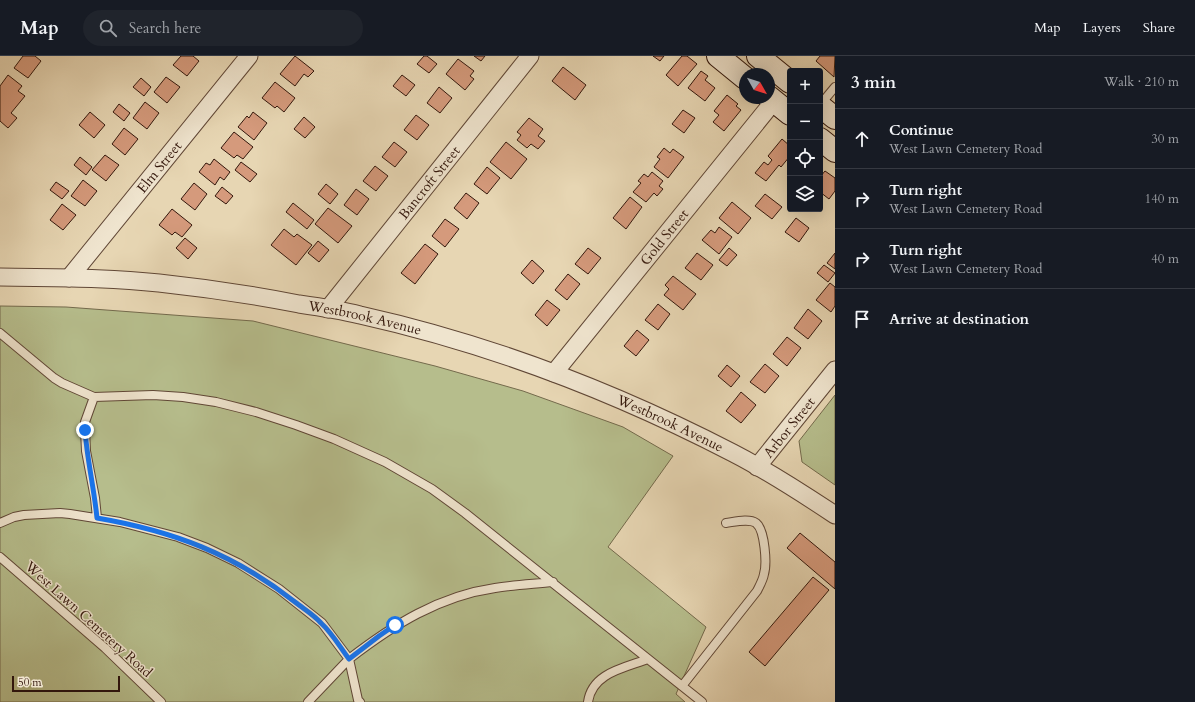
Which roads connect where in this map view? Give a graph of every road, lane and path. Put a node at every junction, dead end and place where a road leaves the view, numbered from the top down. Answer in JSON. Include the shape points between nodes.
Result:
{"nodes":[{"id":1,"x":249,"y":56,"type":"edge"},
{"id":2,"x":530,"y":56,"type":"edge"},
{"id":3,"x":718,"y":56,"type":"edge"},
{"id":4,"x":758,"y":56,"type":"edge"},
{"id":5,"x":739,"y":73,"type":"edge"},
{"id":6,"x":787,"y":80,"type":"edge"},
{"id":7,"x":835,"y":86,"type":"edge"},
{"id":8,"x":778,"y":104,"type":"edge"},
{"id":9,"x":822,"y":104,"type":"edge"},
{"id":10,"x":823,"y":108,"type":"edge"},
{"id":11,"x":835,"y":118,"type":"edge"},
{"id":12,"x":821,"y":140,"type":"edge"},
{"id":13,"x":835,"y":151,"type":"edge"},
{"id":14,"x":0,"y":277,"type":"edge"},
{"id":15,"x":69,"y":278,"type":"junction"},
{"id":16,"x":328,"y":309,"type":"junction"},
{"id":17,"x":0,"y":332,"type":"edge"},
{"id":18,"x":835,"y":370,"type":"edge"},
{"id":19,"x":554,"y":373,"type":"junction"},
{"id":20,"x":94,"y":397,"type":"junction"},
{"id":21,"x":757,"y":467,"type":"junction"},
{"id":22,"x":835,"y":515,"type":"edge"},
{"id":23,"x":97,"y":518,"type":"junction"},
{"id":24,"x":726,"y":523,"type":"dead end"},
{"id":25,"x":0,"y":524,"type":"edge"},
{"id":26,"x":0,"y":557,"type":"edge"},
{"id":27,"x":553,"y":582,"type":"junction"},
{"id":28,"x":349,"y":659,"type":"junction"},
{"id":29,"x":648,"y":659,"type":"junction"},
{"id":30,"x":682,"y":686,"type":"junction"},
{"id":31,"x":161,"y":702,"type":"edge"},
{"id":32,"x":308,"y":702,"type":"edge"},
{"id":33,"x":360,"y":702,"type":"edge"},
{"id":34,"x":588,"y":702,"type":"edge"},
{"id":35,"x":702,"y":702,"type":"edge"}],
"edges":[{"from":1,"to":15,"type":"street","name":"Elm Street"},
{"from":2,"to":16,"type":"street","name":"Bancroft Street"},
{"from":3,"to":5,"type":"main road"},
{"from":4,"to":6,"type":"main road"},
{"from":7,"to":9,"type":"lane"},
{"from":8,"to":19,"type":"street","name":"Gold Street"},
{"from":10,"to":11,"type":"main road"},
{"from":12,"to":13,"type":"main road"},
{"from":14,"to":15,"type":"street","name":"Westbrook Avenue"},
{"from":15,"to":16,"type":"street","name":"Westbrook Avenue","via":[[158,283]]},
{"from":16,"to":19,"type":"street","name":"Westbrook Avenue","via":[[439,335]]},
{"from":17,"to":20,"type":"lane","via":[[54,378]]},
{"from":18,"to":21,"type":"street","name":"Arbor Street"},
{"from":19,"to":21,"type":"street","name":"Westbrook Avenue","via":[[658,416]]},
{"from":20,"to":23,"type":"lane","via":[[85,422],[85,430]]},
{"from":20,"to":27,"type":"lane","via":[[153,395],[216,402],[256,412],[334,439],[385,462],[432,489]]},
{"from":21,"to":22,"type":"street","name":"Westbrook Avenue"},
{"from":23,"to":25,"type":"lane","via":[[60,513],[24,515],[14,516]]},
{"from":23,"to":28,"type":"lane","via":[[178,537],[238,563],[279,589],[322,623]]},
{"from":24,"to":30,"type":"lane","via":[[750,520],[760,527],[766,557],[763,579],[757,591]]},
{"from":26,"to":31,"type":"lane","name":"West Lawn Cemetery Road","via":[[105,648]]},
{"from":27,"to":28,"type":"lane","via":[[494,588],[444,601],[395,625]]},
{"from":27,"to":29,"type":"lane"},
{"from":28,"to":32,"type":"lane"},
{"from":28,"to":33,"type":"lane"},
{"from":29,"to":30,"type":"lane"},
{"from":29,"to":34,"type":"lane","via":[[601,678],[594,685]]},
{"from":30,"to":35,"type":"lane"}]}
